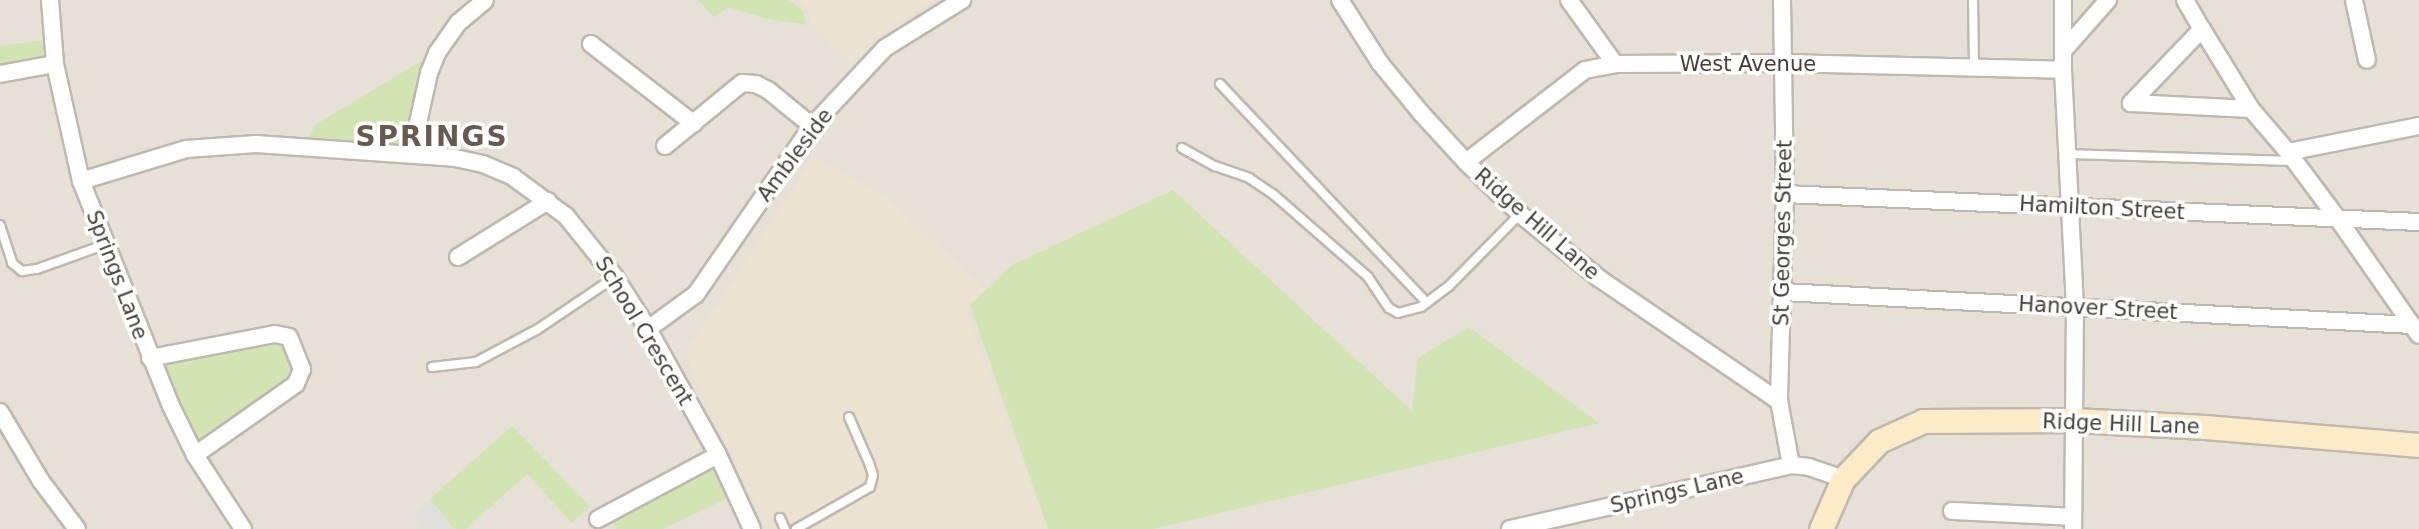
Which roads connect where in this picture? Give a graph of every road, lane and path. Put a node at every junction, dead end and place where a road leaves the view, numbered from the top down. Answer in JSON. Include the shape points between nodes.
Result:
{"nodes":[{"id":1,"x":50,"y":0,"type":"edge"},
{"id":2,"x":485,"y":0,"type":"edge"},
{"id":3,"x":962,"y":0,"type":"edge"},
{"id":4,"x":1340,"y":0,"type":"edge"},
{"id":5,"x":1569,"y":0,"type":"edge"},
{"id":6,"x":1782,"y":0,"type":"edge"},
{"id":7,"x":1973,"y":0,"type":"edge"},
{"id":8,"x":2063,"y":0,"type":"edge"},
{"id":9,"x":2108,"y":0,"type":"edge"},
{"id":10,"x":2185,"y":0,"type":"edge"},
{"id":11,"x":2354,"y":0,"type":"edge"},
{"id":12,"x":2202,"y":29,"type":"junction"},
{"id":13,"x":591,"y":44,"type":"dead end"},
{"id":14,"x":2064,"y":50,"type":"junction"},
{"id":15,"x":2367,"y":60,"type":"dead end"},
{"id":16,"x":1783,"y":63,"type":"junction"},
{"id":17,"x":55,"y":64,"type":"junction"},
{"id":18,"x":1615,"y":64,"type":"junction"},
{"id":19,"x":1973,"y":67,"type":"junction"},
{"id":20,"x":2063,"y":70,"type":"junction"},
{"id":21,"x":0,"y":74,"type":"edge"},
{"id":22,"x":1220,"y":84,"type":"dead end"},
{"id":23,"x":2251,"y":109,"type":"junction"},
{"id":24,"x":694,"y":124,"type":"junction"},
{"id":25,"x":812,"y":126,"type":"junction"},
{"id":26,"x":2419,"y":127,"type":"edge"},
{"id":27,"x":665,"y":146,"type":"dead end"},
{"id":28,"x":1182,"y":148,"type":"dead end"},
{"id":29,"x":419,"y":154,"type":"junction"},
{"id":30,"x":2068,"y":154,"type":"junction"},
{"id":31,"x":2291,"y":156,"type":"junction"},
{"id":32,"x":1466,"y":162,"type":"junction"},
{"id":33,"x":81,"y":181,"type":"junction"},
{"id":34,"x":1785,"y":194,"type":"junction"},
{"id":35,"x":548,"y":201,"type":"junction"},
{"id":36,"x":2069,"y":206,"type":"junction"},
{"id":37,"x":1520,"y":214,"type":"junction"},
{"id":38,"x":2338,"y":219,"type":"junction"},
{"id":39,"x":2419,"y":222,"type":"edge"},
{"id":40,"x":0,"y":225,"type":"edge"},
{"id":41,"x":104,"y":245,"type":"junction"},
{"id":42,"x":458,"y":257,"type":"dead end"},
{"id":43,"x":615,"y":277,"type":"junction"},
{"id":44,"x":1783,"y":292,"type":"junction"},
{"id":45,"x":1427,"y":303,"type":"junction"},
{"id":46,"x":2075,"y":307,"type":"junction"},
{"id":47,"x":649,"y":329,"type":"junction"},
{"id":48,"x":2416,"y":330,"type":"edge"},
{"id":49,"x":150,"y":358,"type":"junction"},
{"id":50,"x":432,"y":367,"type":"dead end"},
{"id":51,"x":1779,"y":401,"type":"junction"},
{"id":52,"x":0,"y":412,"type":"edge"},
{"id":53,"x":849,"y":417,"type":"dead end"},
{"id":54,"x":2074,"y":420,"type":"junction"},
{"id":55,"x":2419,"y":445,"type":"edge"},
{"id":56,"x":195,"y":455,"type":"junction"},
{"id":57,"x":718,"y":456,"type":"junction"},
{"id":58,"x":1791,"y":465,"type":"junction"},
{"id":59,"x":1843,"y":480,"type":"junction"},
{"id":60,"x":1952,"y":511,"type":"dead end"},
{"id":61,"x":780,"y":518,"type":"dead end"},
{"id":62,"x":598,"y":519,"type":"dead end"},
{"id":63,"x":2073,"y":523,"type":"edge"},
{"id":64,"x":233,"y":526,"type":"edge"},
{"id":65,"x":1521,"y":528,"type":"edge"},
{"id":66,"x":77,"y":529,"type":"edge"},
{"id":67,"x":752,"y":529,"type":"edge"},
{"id":68,"x":785,"y":529,"type":"edge"},
{"id":69,"x":796,"y":529,"type":"edge"},
{"id":70,"x":1821,"y":529,"type":"edge"}],
"edges":[{"from":1,"to":17,"type":"street","name":"Springs Lane"},
{"from":2,"to":29,"type":"street","via":[[458,23],[429,73],[418,123]]},
{"from":3,"to":25,"type":"street","name":"Ambleside","via":[[885,48]]},
{"from":4,"to":32,"type":"street","name":"Ridge Hill Lane","via":[[1380,63]]},
{"from":5,"to":18,"type":"street"},
{"from":6,"to":16,"type":"street","name":"St Georges Street"},
{"from":7,"to":19,"type":"lane"},
{"from":8,"to":14,"type":"street"},
{"from":9,"to":14,"type":"street"},
{"from":10,"to":12,"type":"street"},
{"from":11,"to":15,"type":"street"},
{"from":12,"to":23,"type":"street"},
{"from":12,"to":23,"type":"street","via":[[2131,103]]},
{"from":13,"to":24,"type":"street"},
{"from":14,"to":20,"type":"street"},
{"from":16,"to":18,"type":"street","name":"West Avenue"},
{"from":16,"to":19,"type":"street","name":"West Avenue"},
{"from":16,"to":34,"type":"street","name":"St Georges Street"},
{"from":17,"to":21,"type":"street"},
{"from":17,"to":33,"type":"street","name":"Springs Lane"},
{"from":18,"to":32,"type":"street","name":"West Avenue","via":[[1585,70]]},
{"from":19,"to":20,"type":"street","name":"West Avenue"},
{"from":20,"to":30,"type":"street"},
{"from":22,"to":45,"type":"lane"},
{"from":23,"to":31,"type":"street"},
{"from":24,"to":25,"type":"street","via":[[742,83],[768,90]]},
{"from":24,"to":27,"type":"street"},
{"from":25,"to":47,"type":"street","name":"Ambleside","via":[[696,294]]},
{"from":26,"to":31,"type":"street"},
{"from":28,"to":45,"type":"lane","via":[[1273,194],[1368,276],[1398,313]]},
{"from":29,"to":33,"type":"street","name":"School Crescent","via":[[218,145],[186,149]]},
{"from":29,"to":35,"type":"street","name":"School Crescent","via":[[483,164],[513,177]]},
{"from":30,"to":31,"type":"lane"},
{"from":30,"to":36,"type":"street"},
{"from":31,"to":38,"type":"street"},
{"from":32,"to":37,"type":"street","name":"Ridge Hill Lane"},
{"from":33,"to":41,"type":"street","name":"Springs Lane"},
{"from":34,"to":36,"type":"street","name":"Hamilton Street"},
{"from":34,"to":44,"type":"street","name":"St Georges Street"},
{"from":35,"to":42,"type":"street"},
{"from":35,"to":43,"type":"street","name":"School Crescent","via":[[587,239]]},
{"from":36,"to":38,"type":"street","name":"Hamilton Street"},
{"from":36,"to":46,"type":"street"},
{"from":37,"to":45,"type":"lane"},
{"from":37,"to":51,"type":"street","name":"Ridge Hill Lane","via":[[1600,279]]},
{"from":38,"to":39,"type":"street","name":"Hamilton Street"},
{"from":38,"to":48,"type":"street"},
{"from":40,"to":41,"type":"lane","via":[[12,263],[22,271]]},
{"from":41,"to":49,"type":"street","name":"Springs Lane"},
{"from":43,"to":47,"type":"street","name":"School Crescent"},
{"from":43,"to":50,"type":"lane","via":[[538,329],[476,362]]},
{"from":44,"to":46,"type":"street","name":"Hanover Street"},
{"from":44,"to":51,"type":"street","name":"St Georges Street"},
{"from":46,"to":48,"type":"street","name":"Hanover Street"},
{"from":46,"to":54,"type":"street"},
{"from":47,"to":57,"type":"street","name":"School Crescent"},
{"from":49,"to":56,"type":"street","name":"Springs Lane"},
{"from":49,"to":56,"type":"street","via":[[275,334],[289,337],[302,369],[296,384]]},
{"from":51,"to":58,"type":"street","name":"St Georges Street"},
{"from":52,"to":66,"type":"street","via":[[41,481]]},
{"from":53,"to":69,"type":"lane","via":[[873,475],[870,487]]},
{"from":54,"to":55,"type":"street","name":"Ridge Hill Lane"},
{"from":54,"to":59,"type":"street","name":"Ridge Hill Lane","via":[[1923,421],[1879,441]]},
{"from":54,"to":63,"type":"street"},
{"from":56,"to":64,"type":"street","name":"Springs Lane"},
{"from":57,"to":62,"type":"street"},
{"from":57,"to":67,"type":"street","name":"School Crescent"},
{"from":58,"to":59,"type":"street","name":"Springs Lane"},
{"from":58,"to":65,"type":"street","name":"Springs Lane"},
{"from":59,"to":70,"type":"street","name":"Ridge Hill Lane"},
{"from":60,"to":63,"type":"street"},
{"from":61,"to":68,"type":"lane"}]}
